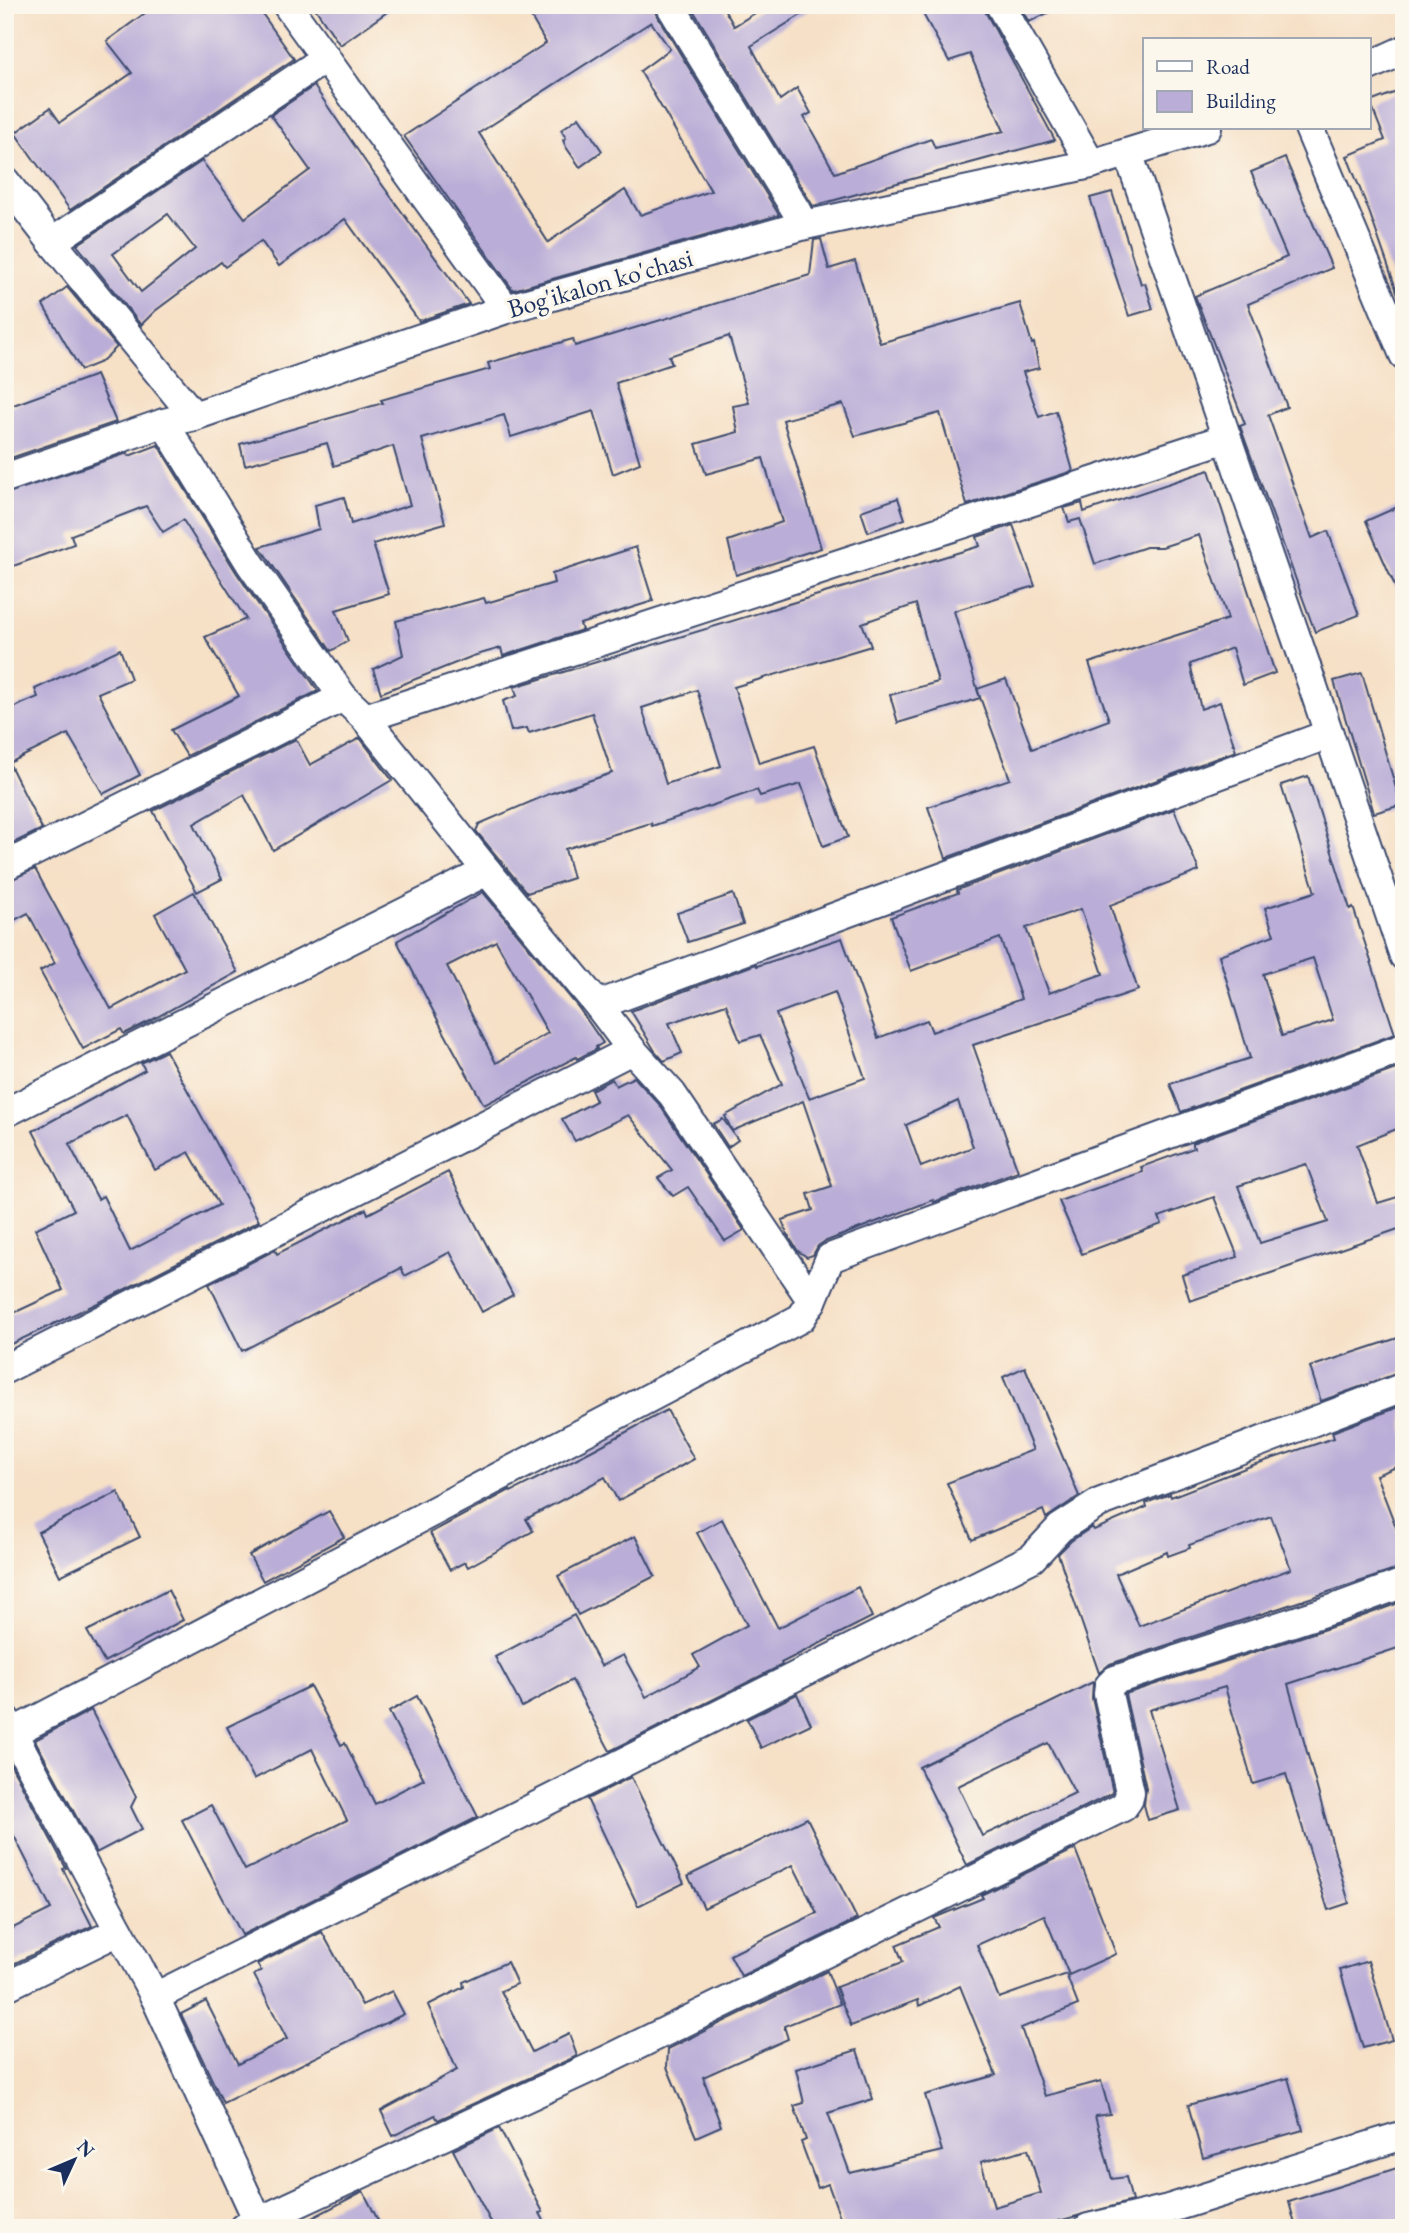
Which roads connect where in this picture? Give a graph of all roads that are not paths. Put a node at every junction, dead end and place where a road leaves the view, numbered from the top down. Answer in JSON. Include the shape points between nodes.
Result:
{"nodes":[{"id":1,"x":287,"y":5,"type":"edge"},
{"id":2,"x":670,"y":5,"type":"edge"},
{"id":3,"x":1000,"y":5,"type":"edge"},
{"id":4,"x":1404,"y":50,"type":"edge"},
{"id":5,"x":326,"y":58,"type":"junction"},
{"id":6,"x":1370,"y":66,"type":"edge"},
{"id":7,"x":1201,"y":130,"type":"edge"},
{"id":8,"x":1310,"y":130,"type":"edge"},
{"id":9,"x":1128,"y":153,"type":"junction"},
{"id":10,"x":1091,"y":164,"type":"junction"},
{"id":11,"x":5,"y":181,"type":"edge"},
{"id":12,"x":805,"y":225,"type":"junction"},
{"id":13,"x":52,"y":242,"type":"junction"},
{"id":14,"x":506,"y":309,"type":"junction"},
{"id":15,"x":1404,"y":355,"type":"edge"},
{"id":16,"x":194,"y":416,"type":"junction"},
{"id":17,"x":164,"y":423,"type":"junction"},
{"id":18,"x":1227,"y":438,"type":"junction"},
{"id":19,"x":5,"y":478,"type":"edge"},
{"id":20,"x":343,"y":697,"type":"junction"},
{"id":21,"x":365,"y":718,"type":"junction"},
{"id":22,"x":1329,"y":734,"type":"junction"},
{"id":23,"x":5,"y":866,"type":"edge"},
{"id":24,"x":487,"y":871,"type":"junction"},
{"id":25,"x":1404,"y":956,"type":"edge"},
{"id":26,"x":598,"y":1004,"type":"junction"},
{"id":27,"x":1404,"y":1048,"type":"edge"},
{"id":28,"x":632,"y":1050,"type":"junction"},
{"id":29,"x":5,"y":1113,"type":"edge"},
{"id":30,"x":812,"y":1301,"type":"junction"},
{"id":31,"x":5,"y":1369,"type":"edge"},
{"id":32,"x":1404,"y":1387,"type":"edge"},
{"id":33,"x":1404,"y":1584,"type":"edge"},
{"id":34,"x":9,"y":1726,"type":"edge"},
{"id":35,"x":119,"y":1931,"type":"junction"},
{"id":36,"x":5,"y":1987,"type":"edge"},
{"id":37,"x":155,"y":1997,"type":"junction"},
{"id":38,"x":1404,"y":2136,"type":"edge"},
{"id":39,"x":1171,"y":2218,"type":"edge"},
{"id":40,"x":251,"y":2225,"type":"edge"},
{"id":41,"x":1088,"y":2228,"type":"edge"}],
"edges":[{"from":1,"to":5,"type":"street"},
{"from":2,"to":12,"type":"street"},
{"from":3,"to":10,"type":"street"},
{"from":4,"to":6,"type":"street"},
{"from":5,"to":13,"type":"street"},
{"from":5,"to":14,"type":"street"},
{"from":7,"to":9,"type":"street","name":"Bog'ikalon ko'chasi"},
{"from":8,"to":15,"type":"street"},
{"from":9,"to":10,"type":"street","name":"Bog'ikalon ko'chasi"},
{"from":9,"to":18,"type":"street"},
{"from":10,"to":12,"type":"street","name":"Bog'ikalon ko'chasi"},
{"from":11,"to":13,"type":"street"},
{"from":12,"to":14,"type":"street","name":"Bog'ikalon ko'chasi"},
{"from":13,"to":16,"type":"street"},
{"from":14,"to":16,"type":"street","name":"Bog'ikalon ko'chasi"},
{"from":16,"to":17,"type":"street","name":"Bog'ikalon ko'chasi"},
{"from":17,"to":19,"type":"street","name":"Bog'ikalon ko'chasi"},
{"from":17,"to":20,"type":"street","via":[[250,563]]},
{"from":18,"to":21,"type":"street"},
{"from":18,"to":22,"type":"street"},
{"from":20,"to":21,"type":"street"},
{"from":20,"to":23,"type":"street"},
{"from":21,"to":24,"type":"street"},
{"from":22,"to":25,"type":"street"},
{"from":22,"to":26,"type":"street"},
{"from":24,"to":26,"type":"street"},
{"from":24,"to":29,"type":"street"},
{"from":26,"to":28,"type":"street"},
{"from":27,"to":30,"type":"street","via":[[830,1258]]},
{"from":28,"to":30,"type":"street","via":[[672,1094]]},
{"from":28,"to":31,"type":"street"},
{"from":30,"to":34,"type":"street","via":[[802,1318]]},
{"from":32,"to":37,"type":"street","via":[[1099,1503],[1060,1528],[1032,1558]]},
{"from":33,"to":40,"type":"street","via":[[1115,1680],[1108,1694],[1130,1792],[1123,1807],[605,2061]]},
{"from":34,"to":35,"type":"street"},
{"from":35,"to":36,"type":"street"},
{"from":35,"to":37,"type":"street"},
{"from":37,"to":40,"type":"street"},
{"from":38,"to":39,"type":"street"},
{"from":39,"to":41,"type":"street"}]}
